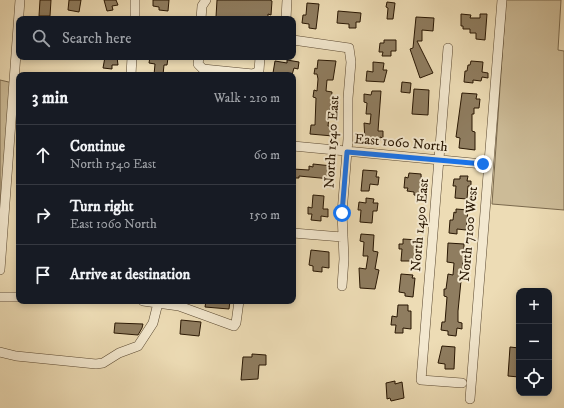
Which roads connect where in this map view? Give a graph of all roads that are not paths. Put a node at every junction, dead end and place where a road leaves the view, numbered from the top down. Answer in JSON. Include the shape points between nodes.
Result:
{"nodes":[{"id":1,"x":20,"y":0,"type":"edge"},
{"id":2,"x":136,"y":0,"type":"edge"},
{"id":3,"x":206,"y":0,"type":"edge"},
{"id":4,"x":287,"y":0,"type":"edge"},
{"id":5,"x":502,"y":0,"type":"edge"},
{"id":6,"x":19,"y":16,"type":"edge"},
{"id":7,"x":135,"y":16,"type":"edge"},
{"id":8,"x":201,"y":16,"type":"edge"},
{"id":9,"x":286,"y":16,"type":"edge"},
{"id":10,"x":296,"y":40,"type":"edge"},
{"id":11,"x":448,"y":48,"type":"dead end"},
{"id":12,"x":17,"y":60,"type":"edge"},
{"id":13,"x":132,"y":60,"type":"edge"},
{"id":14,"x":199,"y":60,"type":"edge"},
{"id":15,"x":260,"y":60,"type":"edge"},
{"id":16,"x":17,"y":72,"type":"edge"},
{"id":17,"x":131,"y":72,"type":"edge"},
{"id":18,"x":228,"y":72,"type":"edge"},
{"id":19,"x":257,"y":72,"type":"edge"},
{"id":20,"x":16,"y":89,"type":"edge"},
{"id":21,"x":15,"y":111,"type":"edge"},
{"id":22,"x":296,"y":146,"type":"edge"},
{"id":23,"x":347,"y":152,"type":"junction"},
{"id":24,"x":439,"y":160,"type":"junction"},
{"id":25,"x":483,"y":164,"type":"dead end"},
{"id":26,"x":4,"y":175,"type":"edge"},
{"id":27,"x":296,"y":233,"type":"edge"},
{"id":28,"x":342,"y":237,"type":"junction"},
{"id":29,"x":0,"y":270,"type":"edge"},
{"id":30,"x":342,"y":286,"type":"dead end"},
{"id":31,"x":0,"y":297,"type":"edge"},
{"id":32,"x":16,"y":297,"type":"edge"},
{"id":33,"x":158,"y":304,"type":"edge"},
{"id":34,"x":165,"y":304,"type":"edge"},
{"id":35,"x":239,"y":304,"type":"edge"},
{"id":36,"x":0,"y":352,"type":"edge"},
{"id":37,"x":462,"y":383,"type":"dead end"},
{"id":38,"x":470,"y":399,"type":"dead end"}],
"edges":[{"from":1,"to":6,"type":"street"},
{"from":2,"to":7,"type":"street"},
{"from":3,"to":8,"type":"street","via":[[202,6]]},
{"from":4,"to":9,"type":"street"},
{"from":5,"to":38,"type":"street","name":"North 7100 West"},
{"from":10,"to":23,"type":"street","name":"North 1540 East","via":[[349,48],[351,62]]},
{"from":11,"to":24,"type":"street","name":"North 1490 East"},
{"from":12,"to":16,"type":"street"},
{"from":13,"to":17,"type":"street"},
{"from":14,"to":18,"type":"street","via":[[198,64],[203,70]]},
{"from":15,"to":19,"type":"street"},
{"from":20,"to":21,"type":"street"},
{"from":21,"to":26,"type":"street"},
{"from":22,"to":23,"type":"street","name":"East 1060 North"},
{"from":23,"to":24,"type":"street","name":"East 1060 North"},
{"from":23,"to":28,"type":"street","name":"North 1540 East"},
{"from":24,"to":25,"type":"street","name":"East 1060 North"},
{"from":24,"to":37,"type":"street","name":"North 1490 East","via":[[421,380]]},
{"from":26,"to":29,"type":"street"},
{"from":27,"to":28,"type":"street"},
{"from":28,"to":30,"type":"street","name":"North 1540 East"},
{"from":31,"to":32,"type":"street"},
{"from":33,"to":36,"type":"street","via":[[153,323],[138,346],[118,353],[103,363],[16,356]]},
{"from":34,"to":35,"type":"street","via":[[179,306],[234,326]]}]}
